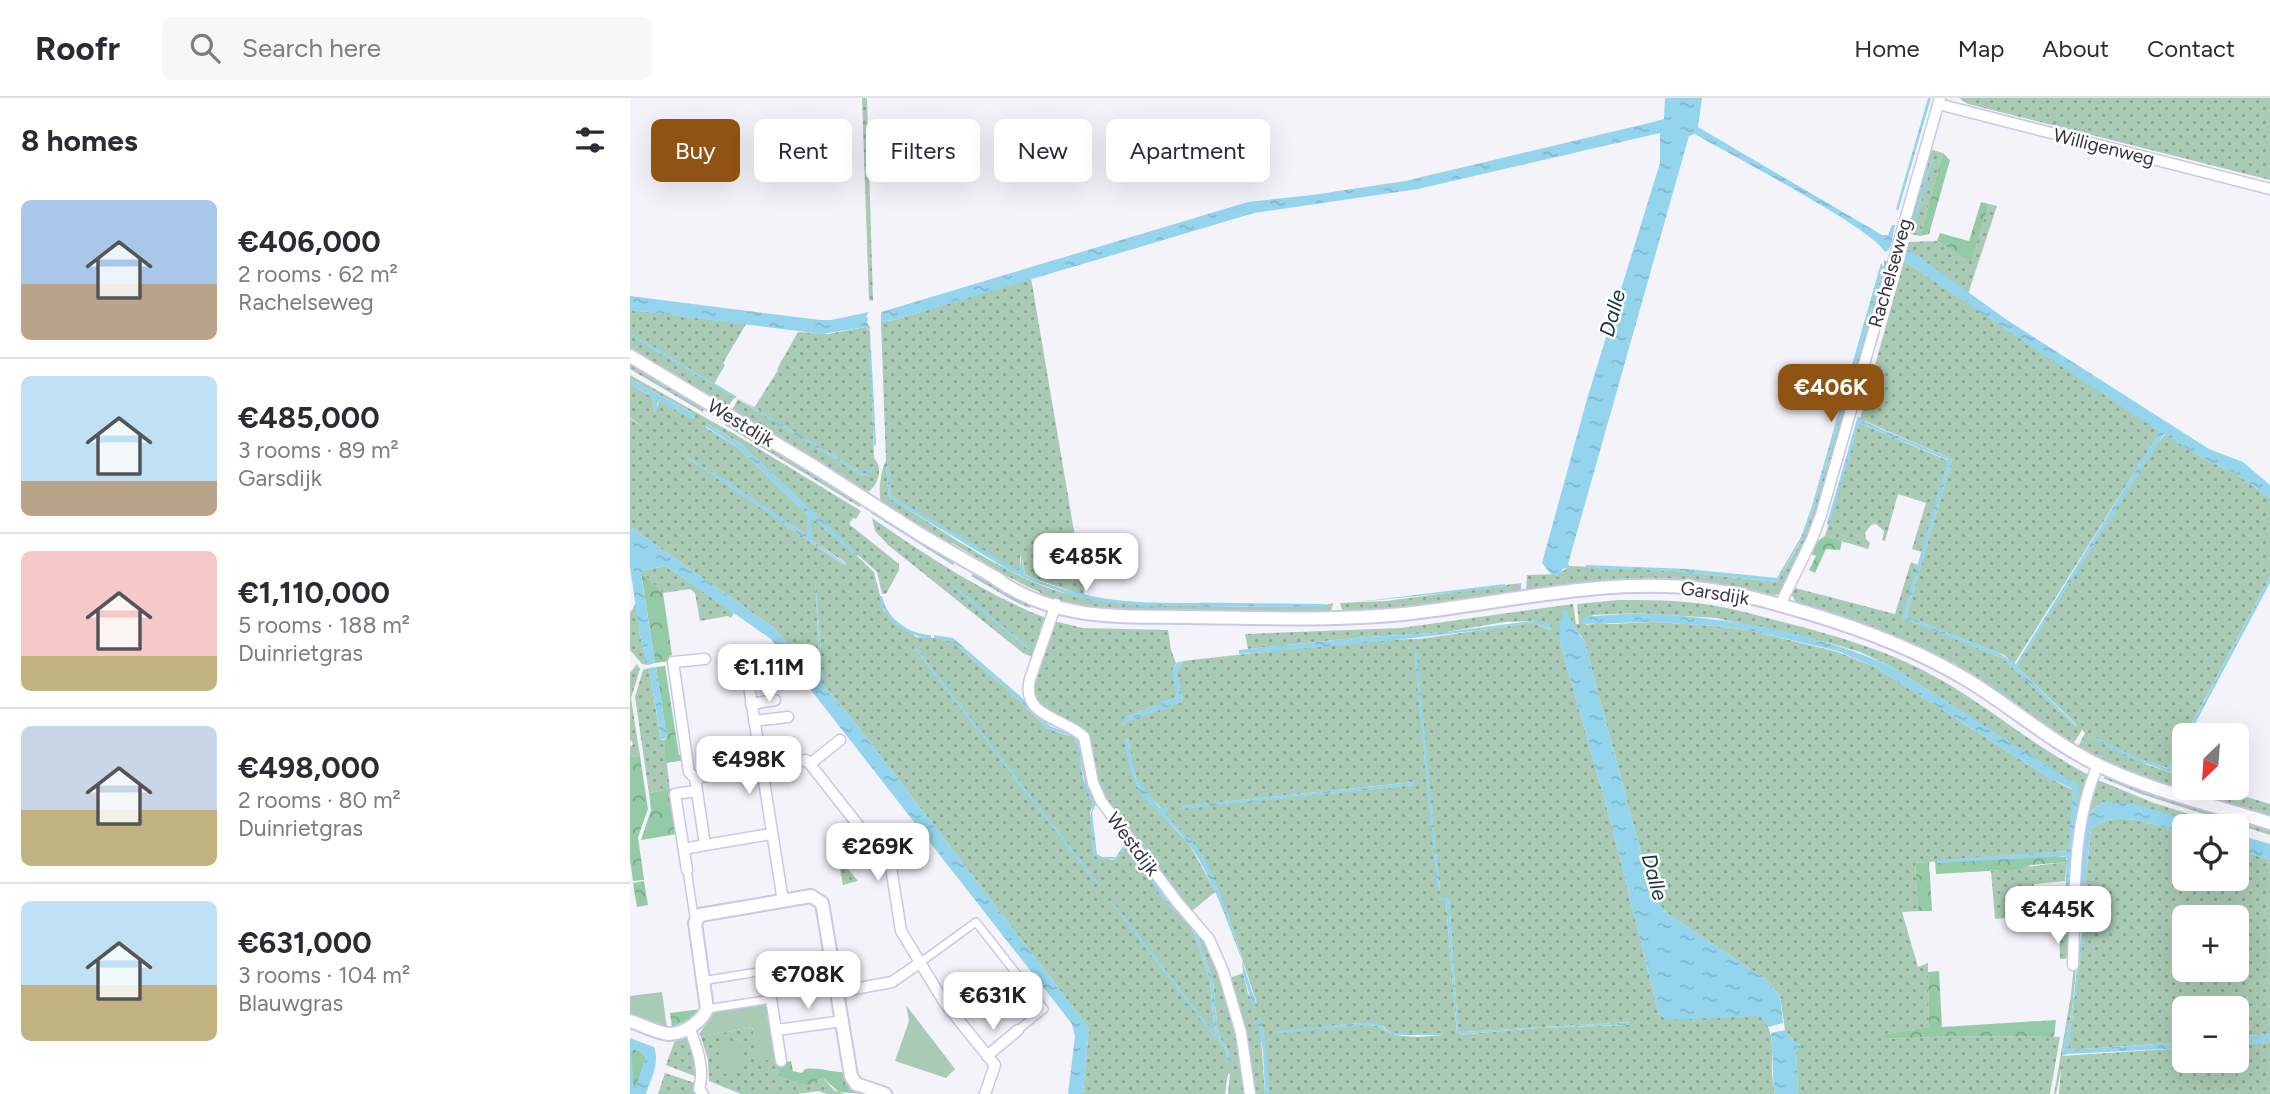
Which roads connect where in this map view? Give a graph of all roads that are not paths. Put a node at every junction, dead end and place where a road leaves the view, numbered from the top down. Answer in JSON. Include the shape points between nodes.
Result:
{"nodes":[{"id":1,"x":1939,"y":101,"type":"edge"},
{"id":2,"x":2270,"y":189,"type":"edge"},
{"id":3,"x":630,"y":356,"type":"edge"},
{"id":4,"x":1780,"y":605,"type":"junction"},
{"id":5,"x":1055,"y":606,"type":"junction"},
{"id":6,"x":705,"y":659,"type":"dead end"},
{"id":7,"x":749,"y":686,"type":"dead end"},
{"id":8,"x":775,"y":700,"type":"dead end"},
{"id":9,"x":751,"y":704,"type":"junction"},
{"id":10,"x":788,"y":717,"type":"dead end"},
{"id":11,"x":754,"y":722,"type":"junction"},
{"id":12,"x":840,"y":740,"type":"dead end"},
{"id":13,"x":810,"y":764,"type":"junction"},
{"id":14,"x":2098,"y":765,"type":"junction"},
{"id":15,"x":761,"y":768,"type":"junction"},
{"id":16,"x":695,"y":778,"type":"junction"},
{"id":17,"x":696,"y":790,"type":"junction"},
{"id":18,"x":2270,"y":823,"type":"edge"},
{"id":19,"x":771,"y":834,"type":"junction"},
{"id":20,"x":705,"y":845,"type":"junction"},
{"id":21,"x":684,"y":849,"type":"junction"},
{"id":22,"x":687,"y":870,"type":"joint"},
{"id":23,"x":783,"y":901,"type":"junction"},
{"id":24,"x":695,"y":923,"type":"junction"},
{"id":25,"x":833,"y":960,"type":"junction"},
{"id":26,"x":921,"y":962,"type":"junction"},
{"id":27,"x":2073,"y":965,"type":"dead end"},
{"id":28,"x":702,"y":981,"type":"junction"},
{"id":29,"x":838,"y":992,"type":"junction"},
{"id":30,"x":772,"y":999,"type":"joint"},
{"id":31,"x":707,"y":1009,"type":"junction"},
{"id":32,"x":630,"y":1021,"type":"edge"},
{"id":33,"x":843,"y":1021,"type":"junction"},
{"id":34,"x":689,"y":1028,"type":"junction"},
{"id":35,"x":776,"y":1030,"type":"junction"},
{"id":36,"x":1018,"y":1031,"type":"joint"},
{"id":37,"x":987,"y":1056,"type":"junction"},
{"id":38,"x":781,"y":1061,"type":"dead end"},
{"id":39,"x":703,"y":1094,"type":"edge"},
{"id":40,"x":884,"y":1094,"type":"edge"},
{"id":41,"x":985,"y":1094,"type":"edge"},
{"id":42,"x":1250,"y":1094,"type":"edge"}],
"edges":[{"from":1,"to":2,"type":"street","name":"Willigenweg"},
{"from":1,"to":4,"type":"street","name":"Rachelseweg","via":[[1821,515]]},
{"from":3,"to":5,"type":"main road","name":"Westdijk","via":[[920,535]]},
{"from":4,"to":5,"type":"main road","name":"Garsdijk","via":[[1706,589],[1667,586],[1599,589],[1340,619],[1081,614]]},
{"from":4,"to":14,"type":"main road","name":"Garsdijk","via":[[1916,651]]},
{"from":5,"to":42,"type":"street","name":"Westdijk","via":[[1030,679],[1030,698],[1046,716],[1084,737],[1101,801],[1209,939],[1241,1032]]},
{"from":6,"to":16,"type":"street","via":[[673,662],[689,772]]},
{"from":7,"to":9,"type":"street"},
{"from":8,"to":9,"type":"street"},
{"from":9,"to":11,"type":"street"},
{"from":10,"to":11,"type":"street"},
{"from":11,"to":15,"type":"street"},
{"from":12,"to":13,"type":"street"},
{"from":13,"to":15,"type":"street","via":[[806,760]]},
{"from":13,"to":26,"type":"street","via":[[891,867],[901,931]]},
{"from":14,"to":18,"type":"main road","name":"Garsdijk"},
{"from":14,"to":27,"type":"street","via":[[2077,859]]},
{"from":15,"to":16,"type":"street"},
{"from":15,"to":19,"type":"street"},
{"from":16,"to":17,"type":"street"},
{"from":17,"to":20,"type":"street"},
{"from":17,"to":21,"type":"street","via":[[675,794]]},
{"from":19,"to":20,"type":"street"},
{"from":19,"to":23,"type":"street"},
{"from":20,"to":21,"type":"street"},
{"from":21,"to":22,"type":"street"},
{"from":22,"to":24,"type":"street"},
{"from":23,"to":24,"type":"main road","via":[[704,914]]},
{"from":23,"to":25,"type":"main road","via":[[811,896],[822,903]]},
{"from":24,"to":28,"type":"main road"},
{"from":25,"to":28,"type":"street"},
{"from":25,"to":29,"type":"main road"},
{"from":26,"to":29,"type":"street","via":[[892,982]]},
{"from":26,"to":36,"type":"street","via":[[976,922],[1044,1009]]},
{"from":26,"to":37,"type":"street","via":[[944,1002]]},
{"from":28,"to":31,"type":"main road"},
{"from":29,"to":33,"type":"main road"},
{"from":30,"to":31,"type":"street"},
{"from":30,"to":35,"type":"street"},
{"from":31,"to":34,"type":"main road"},
{"from":32,"to":34,"type":"main road","via":[[670,1034]]},
{"from":33,"to":35,"type":"street"},
{"from":33,"to":40,"type":"main road","via":[[851,1076],[856,1084]]},
{"from":34,"to":39,"type":"street","via":[[699,1052],[699,1089]]},
{"from":35,"to":38,"type":"street"},
{"from":36,"to":37,"type":"street"},
{"from":37,"to":41,"type":"street","via":[[995,1065]]}]}
